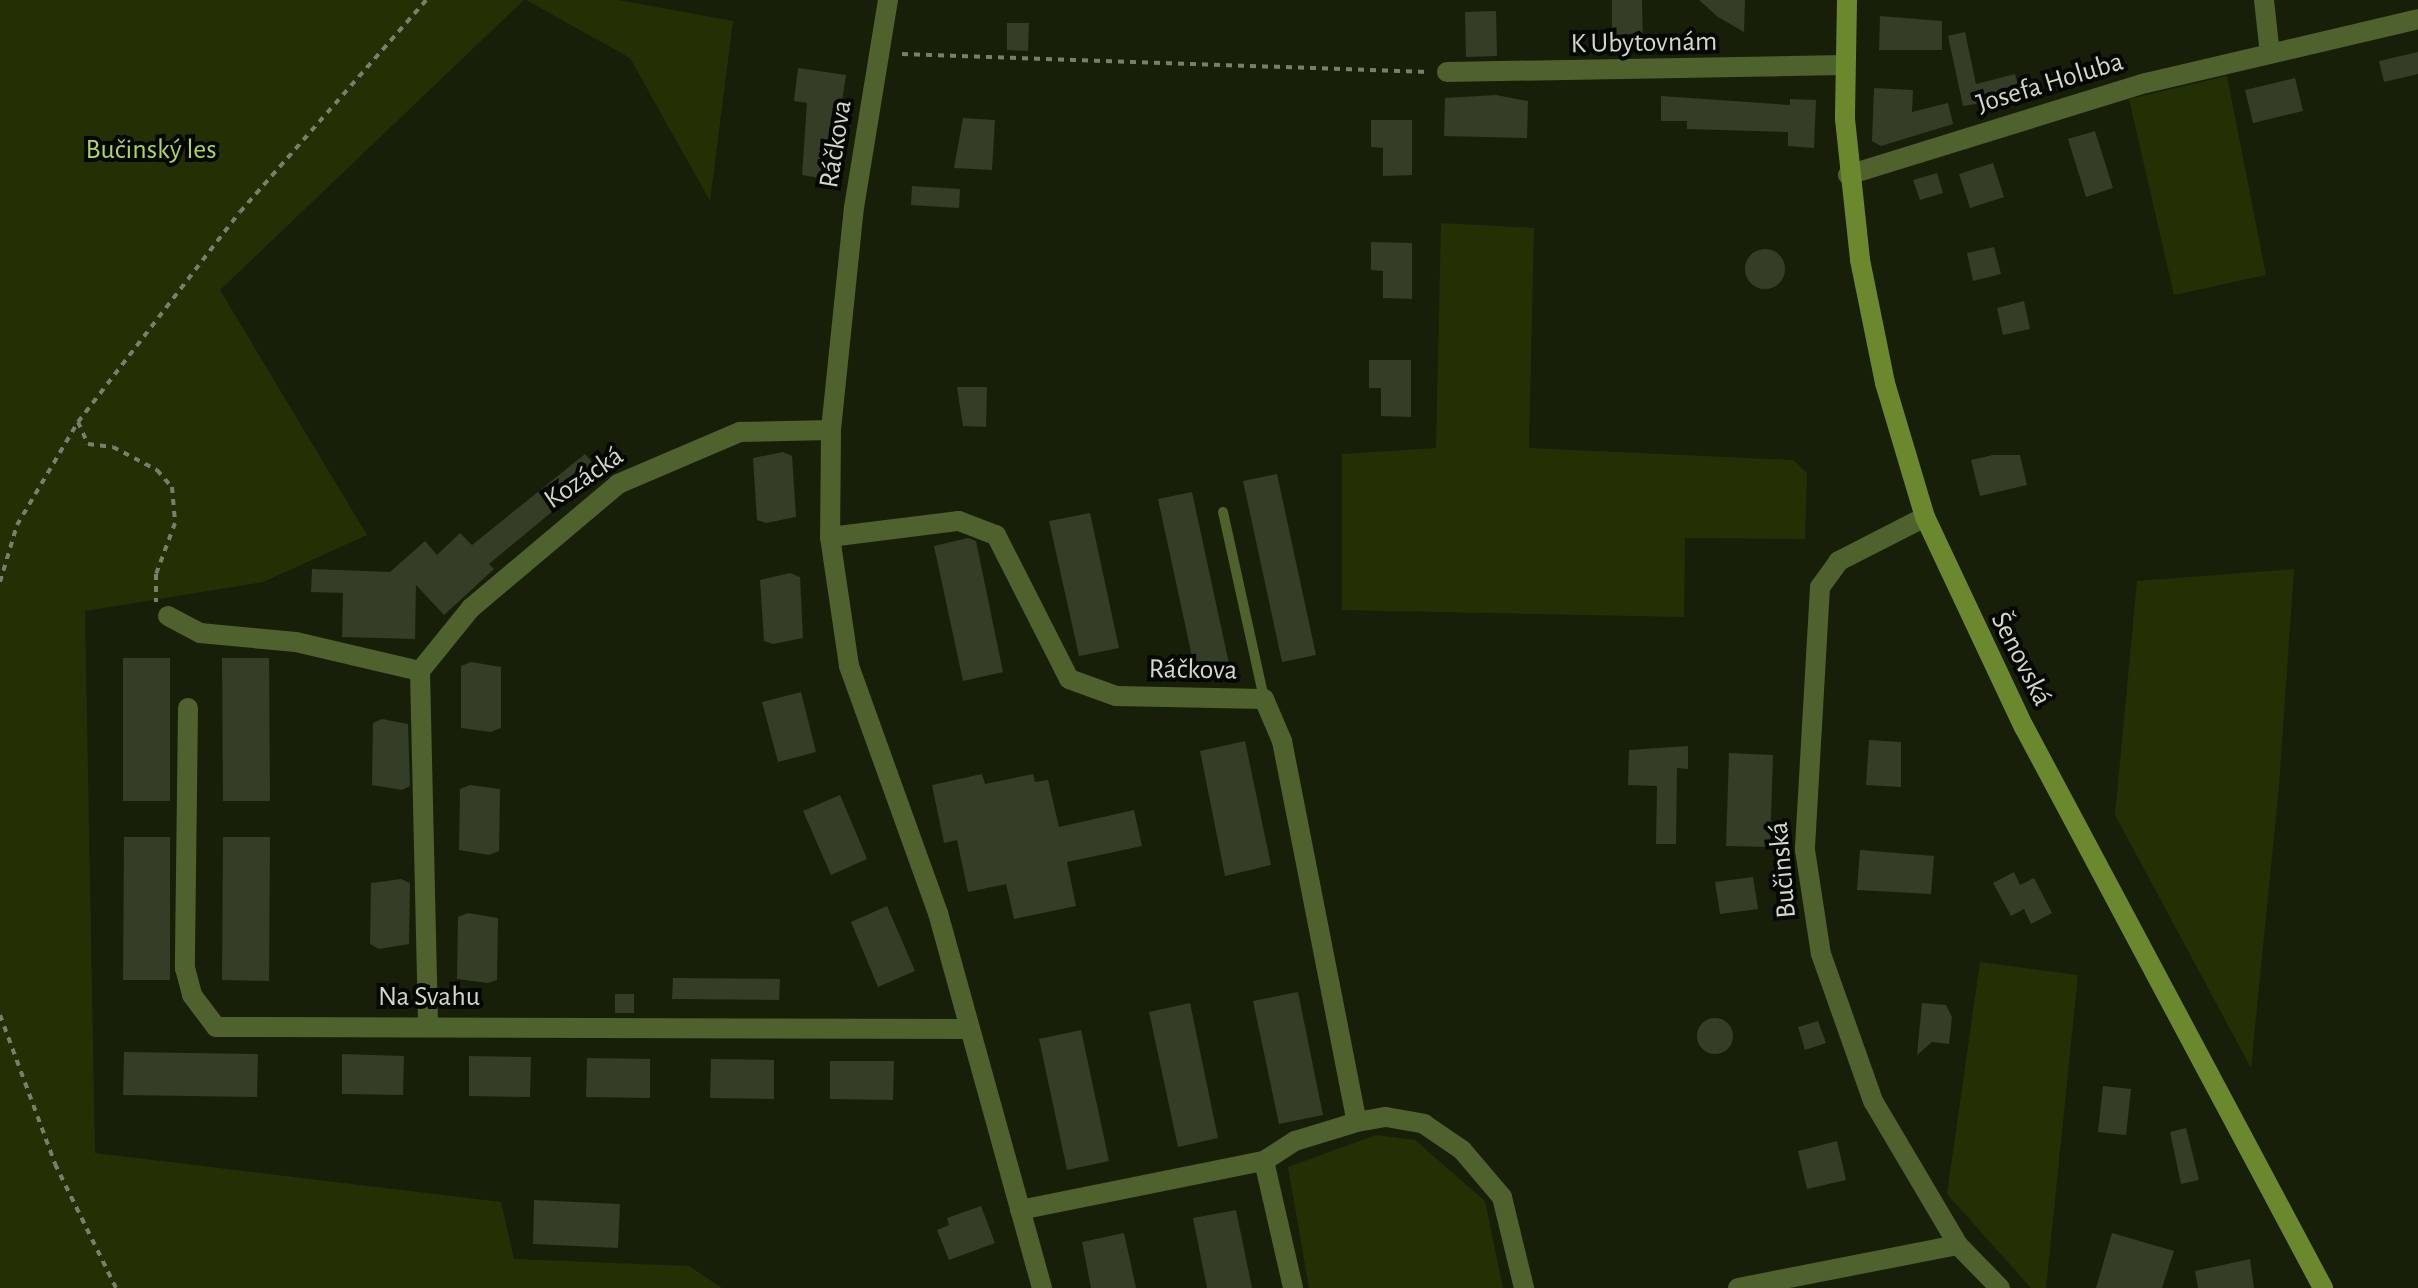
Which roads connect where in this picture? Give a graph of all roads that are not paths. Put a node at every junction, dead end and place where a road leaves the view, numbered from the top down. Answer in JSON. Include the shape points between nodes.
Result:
{"nodes":[{"id":1,"x":888,"y":0,"type":"edge"},
{"id":2,"x":1847,"y":0,"type":"edge"},
{"id":3,"x":2264,"y":0,"type":"edge"},
{"id":4,"x":2418,"y":19,"type":"edge"},
{"id":5,"x":2270,"y":54,"type":"junction"},
{"id":6,"x":1843,"y":65,"type":"junction"},
{"id":7,"x":1447,"y":72,"type":"road end"},
{"id":8,"x":1848,"y":175,"type":"junction"},
{"id":9,"x":831,"y":430,"type":"junction"},
{"id":10,"x":1223,"y":512,"type":"dead end"},
{"id":11,"x":1925,"y":517,"type":"junction"},
{"id":12,"x":830,"y":537,"type":"junction"},
{"id":13,"x":168,"y":616,"type":"road end"},
{"id":14,"x":420,"y":671,"type":"junction"},
{"id":15,"x":1264,"y":699,"type":"junction"},
{"id":16,"x":188,"y":708,"type":"dead end"},
{"id":17,"x":428,"y":1024,"type":"junction"},
{"id":18,"x":970,"y":1029,"type":"junction"},
{"id":19,"x":1357,"y":1122,"type":"junction"},
{"id":20,"x":1264,"y":1161,"type":"junction"},
{"id":21,"x":1020,"y":1210,"type":"junction"},
{"id":22,"x":1958,"y":1245,"type":"junction"},
{"id":23,"x":1042,"y":1288,"type":"edge"},
{"id":24,"x":1293,"y":1288,"type":"edge"},
{"id":25,"x":1524,"y":1288,"type":"edge"},
{"id":26,"x":1738,"y":1288,"type":"edge"},
{"id":27,"x":2000,"y":1288,"type":"edge"},
{"id":28,"x":2323,"y":1288,"type":"edge"}],
"edges":[{"from":1,"to":9,"type":"street","name":"Ráčkova","via":[[854,207]]},
{"from":2,"to":6,"type":"main road","name":"Šenovská"},
{"from":3,"to":5,"type":"street"},
{"from":4,"to":5,"type":"street","name":"Josefa Holuba"},
{"from":5,"to":8,"type":"street","name":"Josefa Holuba","via":[[2146,83]]},
{"from":6,"to":7,"type":"street","name":"K Ubytovnám"},
{"from":6,"to":8,"type":"main road","name":"Šenovská"},
{"from":8,"to":11,"type":"main road","name":"Šenovská","via":[[1873,331]]},
{"from":9,"to":12,"type":"street","name":"Ráčkova"},
{"from":9,"to":14,"type":"street","name":"Kozácká","via":[[740,432],[618,484],[471,608]]},
{"from":10,"to":15,"type":"lane"},
{"from":11,"to":22,"type":"street","name":"Bučinská","via":[[1839,561],[1820,587],[1805,850],[1821,954],[1859,1069],[1898,1150]]},
{"from":11,"to":28,"type":"main road","name":"Šenovská","via":[[2024,727]]},
{"from":12,"to":15,"type":"street","name":"Ráčkova","via":[[959,521],[996,535],[1069,679],[1116,696]]},
{"from":12,"to":18,"type":"street","name":"Ráčkova","via":[[849,666],[938,913]]},
{"from":13,"to":14,"type":"street","via":[[200,633],[296,642]]},
{"from":14,"to":17,"type":"street"},
{"from":15,"to":19,"type":"street","name":"Ráčkova","via":[[1282,741]]},
{"from":16,"to":17,"type":"street","name":"Na Svahu","via":[[185,968],[192,995],[216,1027]]},
{"from":17,"to":18,"type":"street","name":"Na Svahu"},
{"from":18,"to":21,"type":"street","name":"Ráčkova"},
{"from":19,"to":20,"type":"street","via":[[1295,1141]]},
{"from":19,"to":25,"type":"street","via":[[1386,1117],[1424,1124],[1462,1150],[1502,1197]]},
{"from":20,"to":21,"type":"street"},
{"from":20,"to":24,"type":"street"},
{"from":21,"to":23,"type":"street","name":"Ráčkova"},
{"from":22,"to":26,"type":"street"},
{"from":22,"to":27,"type":"street","name":"Bučinská"}]}
